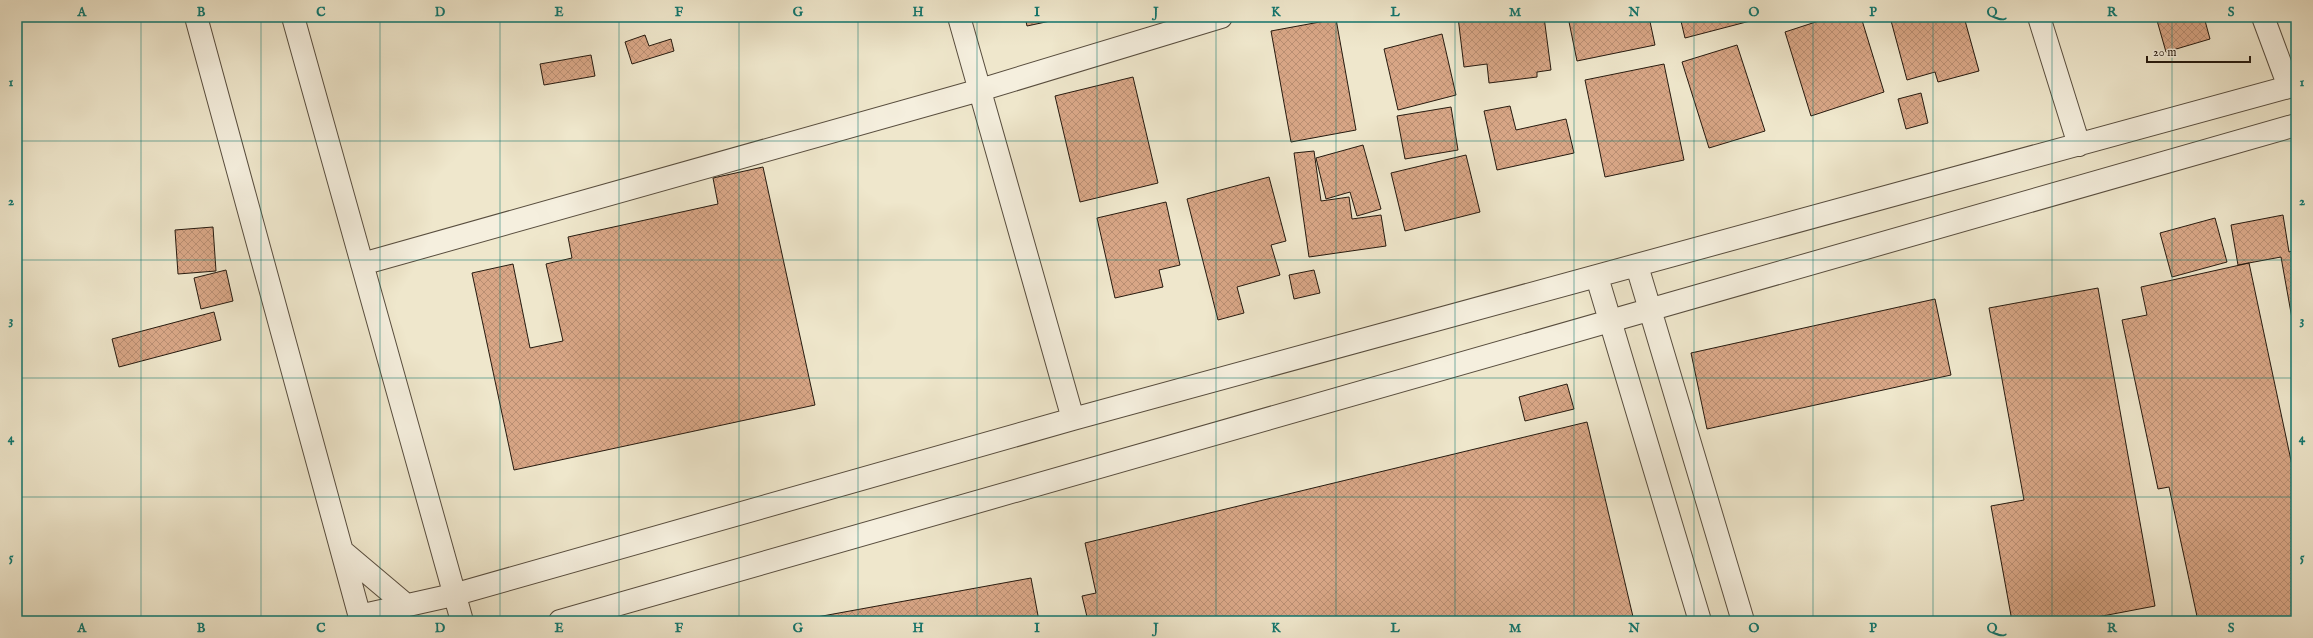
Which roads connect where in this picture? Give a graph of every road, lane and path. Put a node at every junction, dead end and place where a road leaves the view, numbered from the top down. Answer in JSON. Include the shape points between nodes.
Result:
{"nodes":[{"id":1,"x":196,"y":17,"type":"edge"},
{"id":2,"x":293,"y":17,"type":"edge"},
{"id":3,"x":959,"y":17,"type":"edge"},
{"id":4,"x":1221,"y":17,"type":"edge"},
{"id":5,"x":2039,"y":17,"type":"edge"},
{"id":6,"x":2264,"y":17,"type":"edge"},
{"id":7,"x":2293,"y":86,"type":"edge"},
{"id":8,"x":980,"y":90,"type":"junction"},
{"id":9,"x":2296,"y":125,"type":"edge"},
{"id":10,"x":2079,"y":144,"type":"junction"},
{"id":11,"x":362,"y":264,"type":"junction"},
{"id":12,"x":1636,"y":266,"type":"junction"},
{"id":13,"x":1597,"y":277,"type":"junction"},
{"id":14,"x":1650,"y":310,"type":"junction"},
{"id":15,"x":1611,"y":321,"type":"junction"},
{"id":16,"x":1073,"y":420,"type":"junction"},
{"id":17,"x":342,"y":551,"type":"junction"},
{"id":18,"x":453,"y":595,"type":"junction"},
{"id":19,"x":406,"y":605,"type":"junction"},
{"id":20,"x":360,"y":618,"type":"edge"},
{"id":21,"x":462,"y":621,"type":"edge"},
{"id":22,"x":560,"y":621,"type":"edge"},
{"id":23,"x":1700,"y":621,"type":"edge"},
{"id":24,"x":1743,"y":621,"type":"edge"}],
"edges":[{"from":1,"to":17,"type":"street"},
{"from":2,"to":11,"type":"street"},
{"from":3,"to":8,"type":"street"},
{"from":4,"to":8,"type":"street"},
{"from":5,"to":10,"type":"street"},
{"from":6,"to":7,"type":"street"},
{"from":7,"to":10,"type":"street"},
{"from":8,"to":11,"type":"street"},
{"from":8,"to":16,"type":"street"},
{"from":9,"to":14,"type":"street"},
{"from":10,"to":12,"type":"street"},
{"from":11,"to":18,"type":"street"},
{"from":12,"to":13,"type":"street"},
{"from":12,"to":14,"type":"street"},
{"from":13,"to":15,"type":"street"},
{"from":13,"to":16,"type":"street"},
{"from":14,"to":15,"type":"street"},
{"from":14,"to":24,"type":"street"},
{"from":15,"to":22,"type":"street"},
{"from":15,"to":23,"type":"street"},
{"from":16,"to":18,"type":"street"},
{"from":17,"to":19,"type":"street"},
{"from":17,"to":20,"type":"street"},
{"from":18,"to":19,"type":"street"},
{"from":18,"to":21,"type":"street"},
{"from":19,"to":20,"type":"street"}]}
